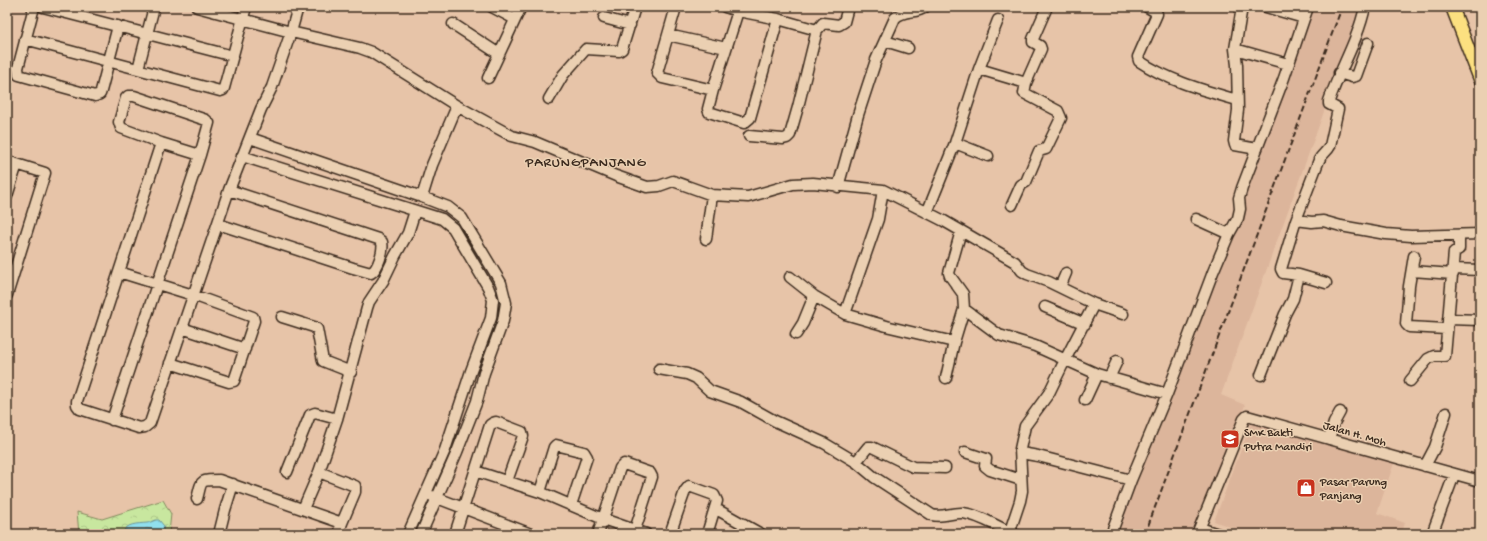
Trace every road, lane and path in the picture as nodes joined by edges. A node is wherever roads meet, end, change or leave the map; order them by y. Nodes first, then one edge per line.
1 (34, 7) edge
2 (43, 7) edge
3 (154, 7) edge
4 (197, 7) edge
5 (246, 7) edge
6 (298, 7) edge
7 (492, 7) edge
8 (521, 7) edge
9 (635, 7) edge
10 (676, 7) edge
11 (725, 7) edge
12 (848, 7) edge
13 (926, 7) edge
14 (1047, 7) edge
15 (1147, 7) edge
16 (1242, 7) edge
17 (1266, 7) edge
18 (1308, 7) edge
19 (1365, 7) edge
20 (1452, 7) edge
21 (738, 11) junction
22 (604, 18) dead end
23 (1304, 18) junction
24 (243, 19) junction
25 (778, 19) junction
26 (515, 20) junction
27 (998, 20) dead end
28 (453, 24) dead end
29 (630, 25) junction
30 (118, 26) junction
31 (817, 30) junction
32 (291, 32) junction
33 (147, 34) junction
34 (668, 34) junction
35 (25, 39) junction
36 (885, 41) junction
37 (1368, 43) dead end
38 (726, 48) junction
39 (908, 48) dead end
40 (1235, 49) junction
41 (499, 54) junction
42 (233, 56) junction
43 (109, 62) junction
44 (1288, 64) junction
45 (138, 70) junction
46 (979, 70) junction
47 (1339, 73) junction
48 (488, 78) dead end
49 (1480, 79) edge
50 (1026, 83) junction
51 (713, 90) junction
52 (549, 99) dead end
53 (1237, 100) junction
54 (457, 106) junction
55 (749, 136) dead end
56 (250, 138) junction
57 (162, 143) junction
58 (955, 143) junction
59 (1257, 149) junction
60 (200, 155) junction
61 (242, 156) junction
62 (988, 156) dead end
63 (12, 163) edge
64 (838, 187) junction
65 (229, 190) junction
66 (883, 190) junction
67 (712, 195) junction
68 (7, 196) edge
69 (422, 197) junction
70 (1012, 205) dead end
71 (415, 211) junction
72 (927, 213) junction
73 (1196, 219) dead end
74 (1296, 220) junction
75 (218, 224) junction
76 (961, 231) junction
77 (1229, 234) junction
78 (1480, 234) edge
79 (1460, 235) junction
80 (706, 239) dead end
81 (1414, 256) dead end
82 (1480, 270) edge
83 (1412, 271) junction
84 (119, 272) junction
85 (1453, 272) junction
86 (1066, 273) dead end
87 (1299, 275) junction
88 (790, 277) dead end
89 (1326, 283) dead end
90 (157, 284) junction
91 (1060, 287) junction
92 (7, 295) edge
93 (193, 295) junction
94 (814, 296) junction
95 (1094, 304) junction
96 (1045, 307) dead end
97 (964, 309) junction
98 (845, 314) junction
99 (1122, 314) dead end
100 (282, 317) dead end
101 (1480, 320) edge
102 (1085, 324) junction
103 (1447, 324) junction
104 (182, 328) junction
105 (796, 334) dead end
106 (954, 342) junction
107 (245, 349) junction
108 (1065, 360) junction
109 (1117, 361) dead end
110 (170, 363) junction
111 (659, 369) dead end
112 (351, 372) junction
113 (1097, 374) junction
114 (1261, 374) dead end
115 (946, 378) dead end
116 (1109, 378) junction
117 (1410, 381) dead end
118 (1167, 394) junction
119 (1086, 400) dead end
120 (1340, 412) dead end
121 (1446, 413) dead end
122 (112, 420) junction
123 (337, 420) junction
124 (1329, 439) junction
125 (964, 452) dead end
126 (1020, 453) junction
127 (856, 462) junction
128 (1425, 466) junction
129 (945, 468) dead end
130 (475, 470) junction
131 (287, 472) dead end
132 (319, 472) junction
133 (1454, 475) junction
134 (1021, 480) junction
135 (1131, 480) junction
136 (507, 481) junction
137 (1480, 481) edge
138 (233, 484) junction
139 (540, 492) junction
140 (426, 494) junction
141 (436, 498) junction
142 (197, 499) dead end
143 (571, 505) junction
144 (462, 507) junction
145 (303, 509) junction
146 (716, 509) junction
147 (603, 519) junction
148 (342, 523) junction
149 (744, 524) junction
150 (635, 530) junction
151 (1199, 531) edge
152 (1011, 533) edge
153 (219, 534) edge
154 (338, 534) edge
155 (408, 534) edge
156 (421, 534) edge
157 (455, 534) edge
158 (531, 534) edge
159 (598, 534) edge
160 (646, 534) edge
161 (670, 534) edge
162 (707, 534) edge
163 (741, 534) edge
164 (762, 534) edge
165 (1111, 534) edge
166 (1218, 534) edge
167 (1432, 534) edge

1 - 35 street
2 - 30 street
3 - 33 street
4 - 24 street
5 - 24 street
6 - 32 street
7 - 26 street
8 - 26 street
9 - 29 street
10 - 34 street
11 - 21 street
12 - 31 street
13 - 36 street
14 - 50 street
15 - 53 street
16 - 40 street
17 - 23 street
18 - 23 street
19 - 47 street
20 - 49 main road
21 - 25 street
21 - 38 street
22 - 29 street
23 - 44 street
24 - 32 street
24 - 42 street
25 - 31 street
25 - 51 street
26 - 41 street
27 - 46 street
28 - 41 street
29 - 52 street
30 - 33 street
30 - 43 street
31 - 55 street
32 - 54 street
32 - 56 street
33 - 42 street
33 - 45 street
34 - 38 street
34 - 51 street
35 - 43 street
35 - 43 street
36 - 39 street
36 - 64 street
37 - 47 street
38 - 51 street
40 - 44 street
40 - 53 street
41 - 48 street
42 - 45 street
43 - 45 street
44 - 59 street
46 - 50 street
46 - 58 street
47 - 74 street
50 - 70 street
53 - 59 street
54 - 67 street
54 - 69 street
56 - 61 street
56 - 69 street
57 - 60 street
57 - 60 street
57 - 84 street
58 - 62 street
58 - 72 street
59 - 77 street
60 - 90 street
61 - 65 street
61 - 71 street
63 - 68 street
63 - 92 street
64 - 66 street
64 - 67 street
65 - 75 street
65 - 75 street
66 - 72 street
66 - 98 street
67 - 80 street
69 - 141 street
71 - 112 street
71 - 140 street
72 - 76 street
73 - 77 street
74 - 79 street
74 - 87 street
75 - 93 street
76 - 91 street
76 - 97 street
77 - 118 street
78 - 79 street
79 - 85 street
81 - 83 street
82 - 85 street
83 - 85 street
83 - 103 street
84 - 90 street
84 - 122 street
85 - 103 street
86 - 91 street
87 - 89 street
87 - 114 street
88 - 94 street
90 - 93 street
90 - 122 street
91 - 95 street
93 - 104 street
93 - 107 street
94 - 98 street
94 - 105 street
95 - 99 street
95 - 102 street
96 - 102 street
97 - 106 street
97 - 108 street
98 - 106 street
100 - 112 street
101 - 103 street
102 - 108 street
103 - 117 street
104 - 107 street
104 - 110 street
106 - 115 street
107 - 110 street
108 - 113 street
108 - 126 street
109 - 116 street
110 - 122 street
111 - 127 street
112 - 123 street
113 - 116 street
113 - 119 street
116 - 118 street
118 - 135 street
120 - 124 street
121 - 128 street
123 - 131 street
123 - 132 street
124 - 128 street, Jalan H. Moh
124 - 151 street, Jalan H. Moh
125 - 134 street
126 - 134 street
126 - 135 street
127 - 129 street
127 - 152 street
128 - 133 street, Jalan H. Moh
130 - 136 street
130 - 136 street
130 - 144 street
132 - 145 street
132 - 148 street
133 - 137 street, Jalan H. Moh
133 - 167 street
134 - 152 street
135 - 165 street
136 - 139 street
138 - 142 street
138 - 145 street
138 - 153 street
139 - 143 street
139 - 143 street
140 - 141 street
140 - 155 street
141 - 144 street
141 - 156 street
143 - 147 street
144 - 157 street
144 - 158 street
145 - 148 street
146 - 149 street
146 - 161 street
146 - 162 street
147 - 150 street
147 - 150 street
147 - 159 street
148 - 154 street
149 - 163 street
149 - 164 street
150 - 160 street
151 - 166 street

